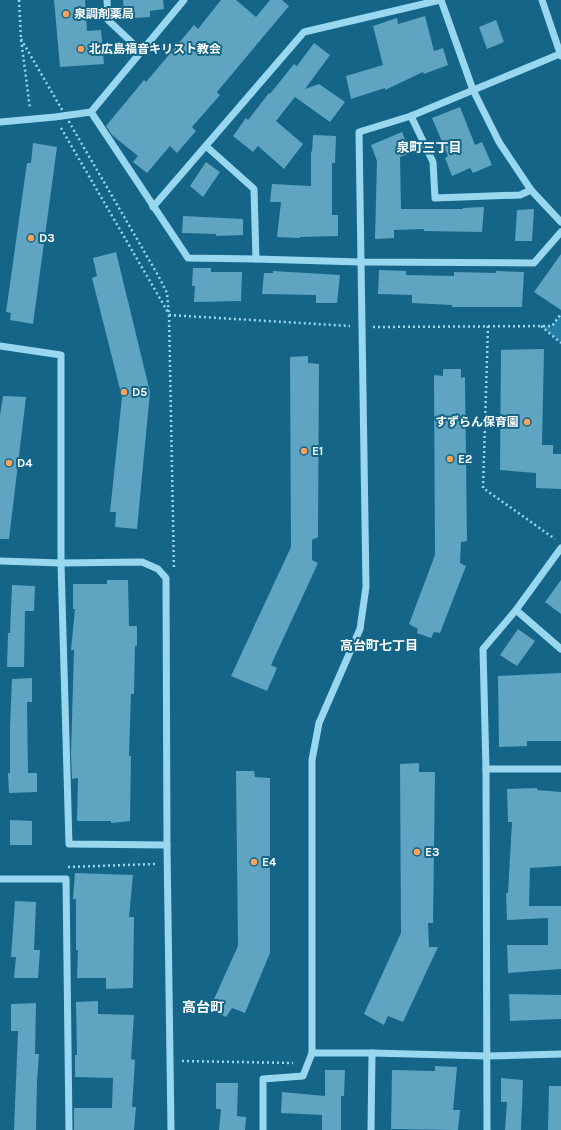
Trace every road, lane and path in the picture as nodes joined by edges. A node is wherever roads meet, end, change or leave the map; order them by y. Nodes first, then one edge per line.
1 (19, 0) edge
2 (107, 0) edge
3 (184, 0) edge
4 (440, 0) edge
5 (542, 0) edge
6 (21, 39) junction
7 (141, 51) junction
8 (561, 55) edge
9 (473, 90) junction
10 (91, 112) junction
11 (411, 116) junction
12 (55, 117) junction
13 (31, 118) junction
14 (0, 122) edge
15 (206, 146) junction
16 (532, 190) junction
17 (153, 207) junction
18 (561, 222) edge
19 (561, 232) edge
20 (256, 259) junction
21 (360, 262) junction
22 (488, 326) dead end
23 (541, 326) dead end
24 (561, 343) edge
25 (0, 346) edge
26 (561, 543) edge
27 (561, 548) edge
28 (0, 561) edge
29 (62, 563) junction
30 (516, 610) junction
31 (561, 649) edge
32 (486, 769) junction
33 (561, 769) edge
34 (167, 845) junction
35 (168, 864) junction
36 (64, 867) dead end
37 (0, 879) edge
38 (312, 1053) junction
39 (372, 1053) junction
40 (561, 1054) edge
41 (488, 1056) junction
42 (179, 1061) dead end
43 (308, 1063) junction
44 (69, 1130) edge
45 (171, 1130) edge
46 (263, 1130) edge
47 (371, 1130) edge
48 (487, 1130) edge

1 - 6 path
2 - 7 street
3 - 7 street
4 - 9 street
4 - 15 street
5 - 8 street
6 - 12 path, bridge
6 - 13 path
7 - 10 street
8 - 9 street
9 - 11 street
9 - 16 street
10 - 12 street
10 - 17 street
11 - 16 street
11 - 21 street
12 - 13 street
13 - 14 street
15 - 17 street
15 - 20 street
16 - 18 street
17 - 20 street
19 - 21 street
20 - 21 street
21 - 38 street
22 - 26 path
23 - 24 path
25 - 29 street
27 - 30 street
28 - 29 street
29 - 34 street
29 - 34 street
30 - 31 street
30 - 32 street
32 - 33 street
32 - 41 street
34 - 35 street
35 - 36 path
35 - 45 street
37 - 44 street
38 - 39 street
38 - 43 street
39 - 41 street
39 - 47 street
40 - 41 street
41 - 48 street
42 - 43 path
43 - 46 street

